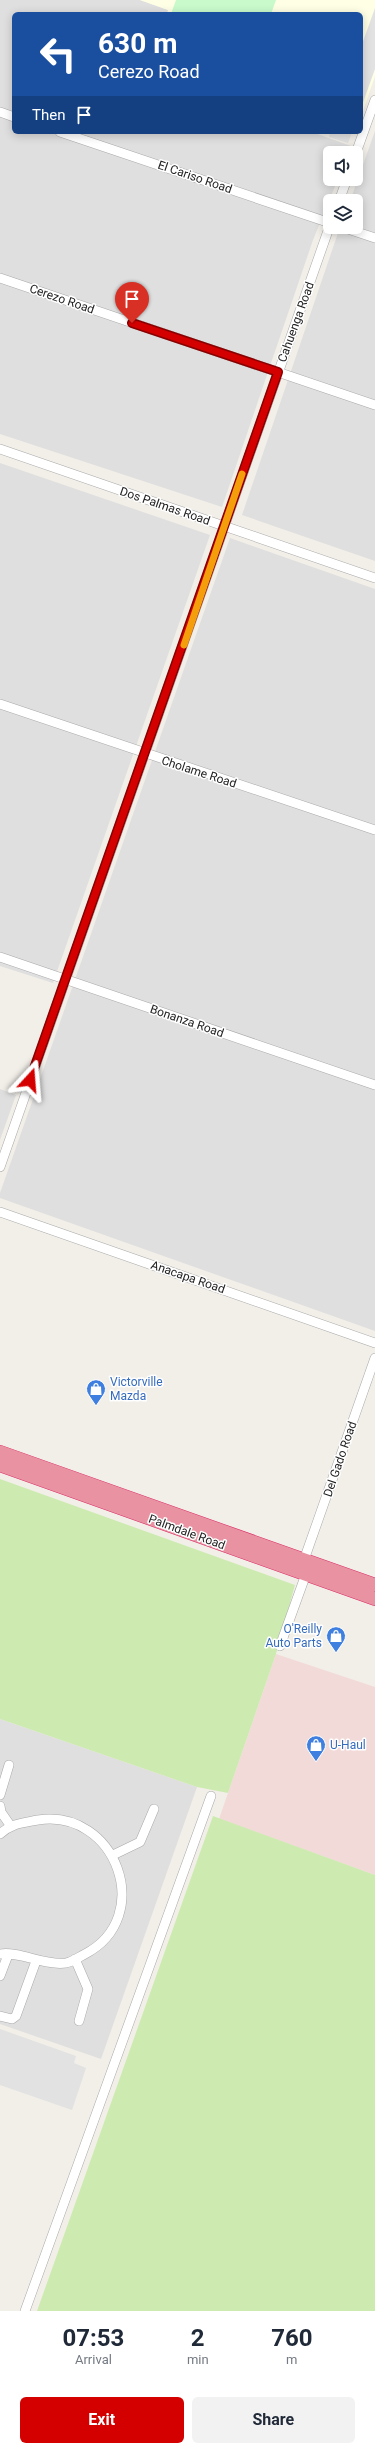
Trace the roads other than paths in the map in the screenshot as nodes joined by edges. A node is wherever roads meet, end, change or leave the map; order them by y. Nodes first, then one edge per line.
1 (375, 100) edge
2 (0, 112) edge
3 (12, 116) edge
4 (363, 133) edge
5 (66, 134) edge
6 (363, 134) edge
7 (359, 146) edge
8 (323, 222) edge
9 (326, 234) edge
10 (363, 234) edge
11 (375, 238) edge
12 (0, 278) edge
13 (278, 372) junction
14 (375, 405) edge
15 (0, 449) edge
16 (224, 526) junction
17 (375, 578) edge
18 (0, 704) edge
19 (145, 754) junction
20 (375, 830) edge
21 (0, 957) edge
22 (66, 980) junction
23 (375, 1085) edge
24 (0, 1166) edge
25 (0, 1212) edge
26 (375, 1342) edge
27 (375, 1358) edge
28 (0, 1452) edge
29 (0, 1465) edge
30 (304, 1560) junction
31 (306, 1574) junction
32 (375, 1585) edge
33 (375, 1599) edge
34 (280, 1646) dead end
35 (9, 1765) dead end
36 (0, 1795) edge
37 (211, 1796) dead end
38 (0, 1806) edge
39 (154, 1809) dead end
40 (10, 1825) junction
41 (0, 1834) edge
42 (113, 1855) junction
43 (4, 1954) edge
44 (75, 1960) junction
45 (36, 1961) junction
46 (0, 1976) edge
47 (0, 2016) edge
48 (78, 2021) dead end
49 (25, 2311) edge

1 - 4 street
2 - 3 street
5 - 8 street, El Cariso Road
6 - 7 street
9 - 13 street, Cahuenga Road
10 - 11 street
12 - 13 street, Cerezo Road
13 - 14 street, Cerezo Road
13 - 16 street, Cahuenga Road
15 - 16 street, Dos Palmas Road
16 - 17 street, Dos Palmas Road
16 - 19 street, Cahuenga Road
18 - 19 street, Cholame Road
19 - 20 street, Cholame Road
19 - 22 street, Cahuenga Road
21 - 22 street, Bonanza Road
22 - 23 street, Bonanza Road
22 - 24 street, Cahuenga Road
25 - 26 street, Anacapa Road
27 - 30 street, Del Gado Road
28 - 30 highway, Palmdale Road
29 - 31 highway, Palmdale Road
30 - 32 highway, Palmdale Road
31 - 33 highway, Palmdale Road
31 - 34 street
35 - 36 street
37 - 49 street
38 - 40 street
39 - 42 street
40 - 41 street
40 - 42 street
42 - 44 street
43 - 45 street
43 - 46 street
44 - 45 street
44 - 48 street
45 - 47 street

